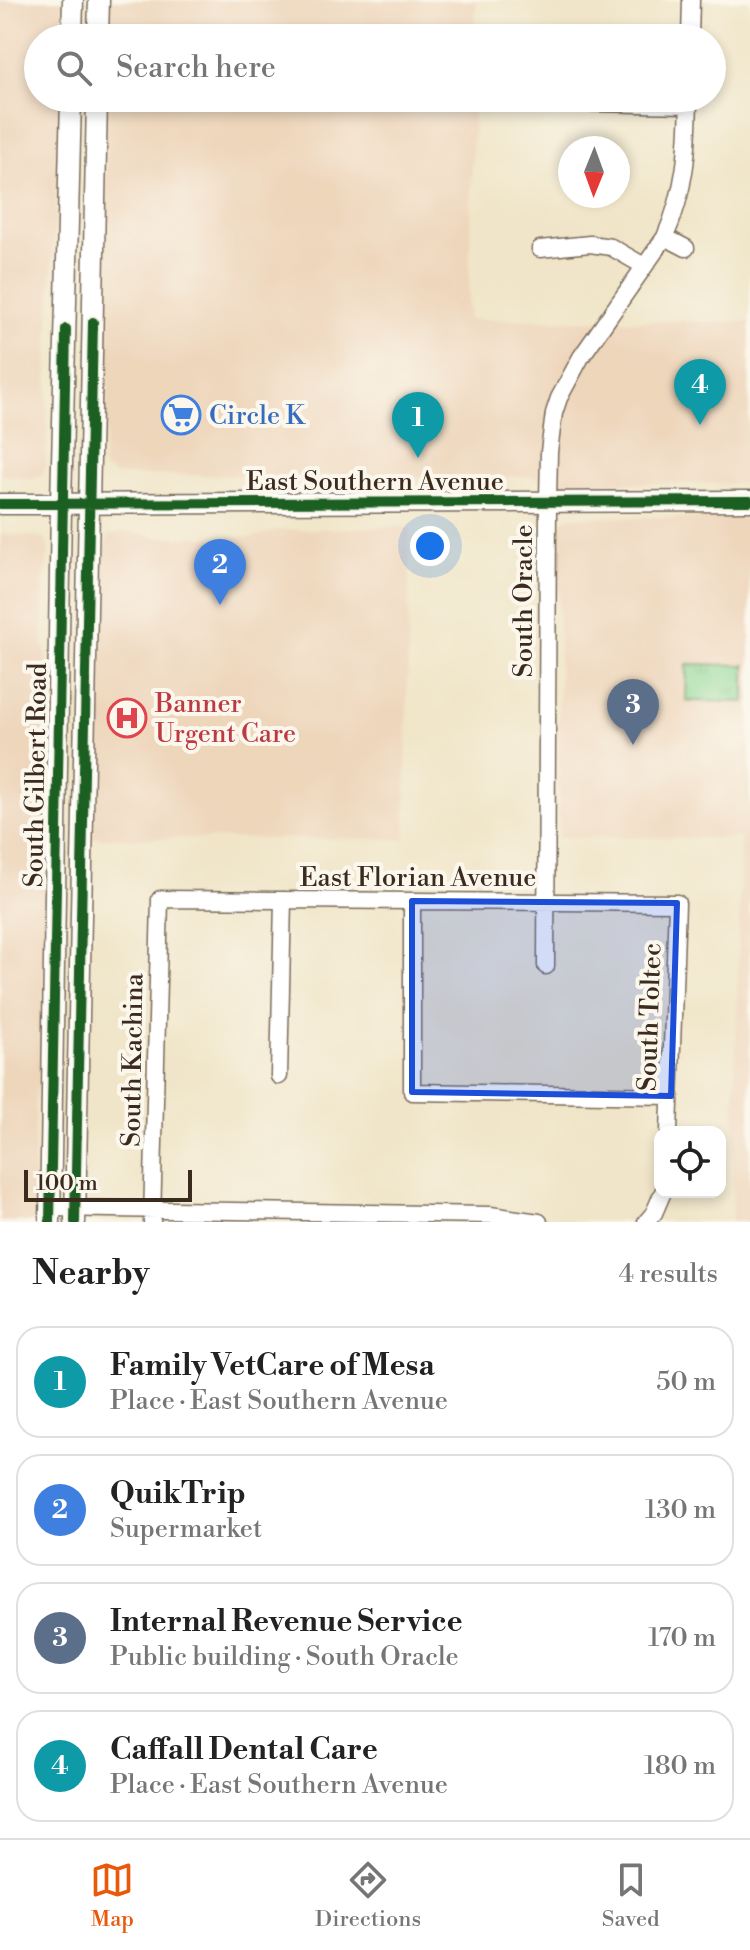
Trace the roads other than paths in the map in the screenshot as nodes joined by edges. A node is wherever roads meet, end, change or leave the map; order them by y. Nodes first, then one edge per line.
1 (73, 0) edge
2 (99, 0) edge
3 (691, 0) edge
4 (72, 24) edge
5 (98, 24) edge
6 (690, 24) edge
7 (71, 112) edge
8 (97, 112) edge
9 (689, 112) edge
10 (665, 237) junction
11 (686, 248) dead end
12 (540, 249) dead end
13 (644, 266) junction
14 (548, 501) junction
15 (750, 501) edge
16 (0, 504) edge
17 (61, 505) junction
18 (90, 505) junction
19 (83, 823) junction
20 (56, 829) junction
21 (160, 899) joint
22 (283, 900) junction
23 (412, 901) junction
24 (545, 902) junction
25 (677, 903) joint
26 (546, 966) dead end
27 (279, 1076) dead end
28 (671, 1096) junction
29 (669, 1126) edge
30 (660, 1198) edge
31 (50, 1215) edge
32 (75, 1215) edge
33 (152, 1216) edge
34 (275, 1218) edge
35 (539, 1222) edge
36 (646, 1222) edge

1 - 4 main road
2 - 5 main road
3 - 6 street
7 - 17 main road, South Gilbert Road
8 - 18 main road, South Gilbert Road
9 - 10 street, South Oracle
10 - 11 street
10 - 13 street, South Oracle
12 - 13 street
13 - 14 street, South Oracle
14 - 15 main road, East Southern Avenue
14 - 18 main road, East Southern Avenue
14 - 24 street, South Oracle
16 - 17 main road, East Southern Avenue
17 - 18 main road, East Southern Avenue
17 - 20 main road, South Gilbert Road
18 - 19 main road, South Gilbert Road
19 - 20 main road
19 - 32 main road, South Gilbert Road
20 - 31 main road, South Gilbert Road
21 - 22 street, East Florian Avenue
21 - 33 street, South Kachina
22 - 23 street, East Florian Avenue
22 - 27 street
23 - 24 street, East Florian Avenue
23 - 28 street
24 - 25 street, East Florian Avenue
24 - 26 street, South Oracle
25 - 28 street, South Toltec
28 - 29 street, South Toltec
30 - 36 street
31 - 32 street
32 - 33 street
33 - 34 street
34 - 35 street

